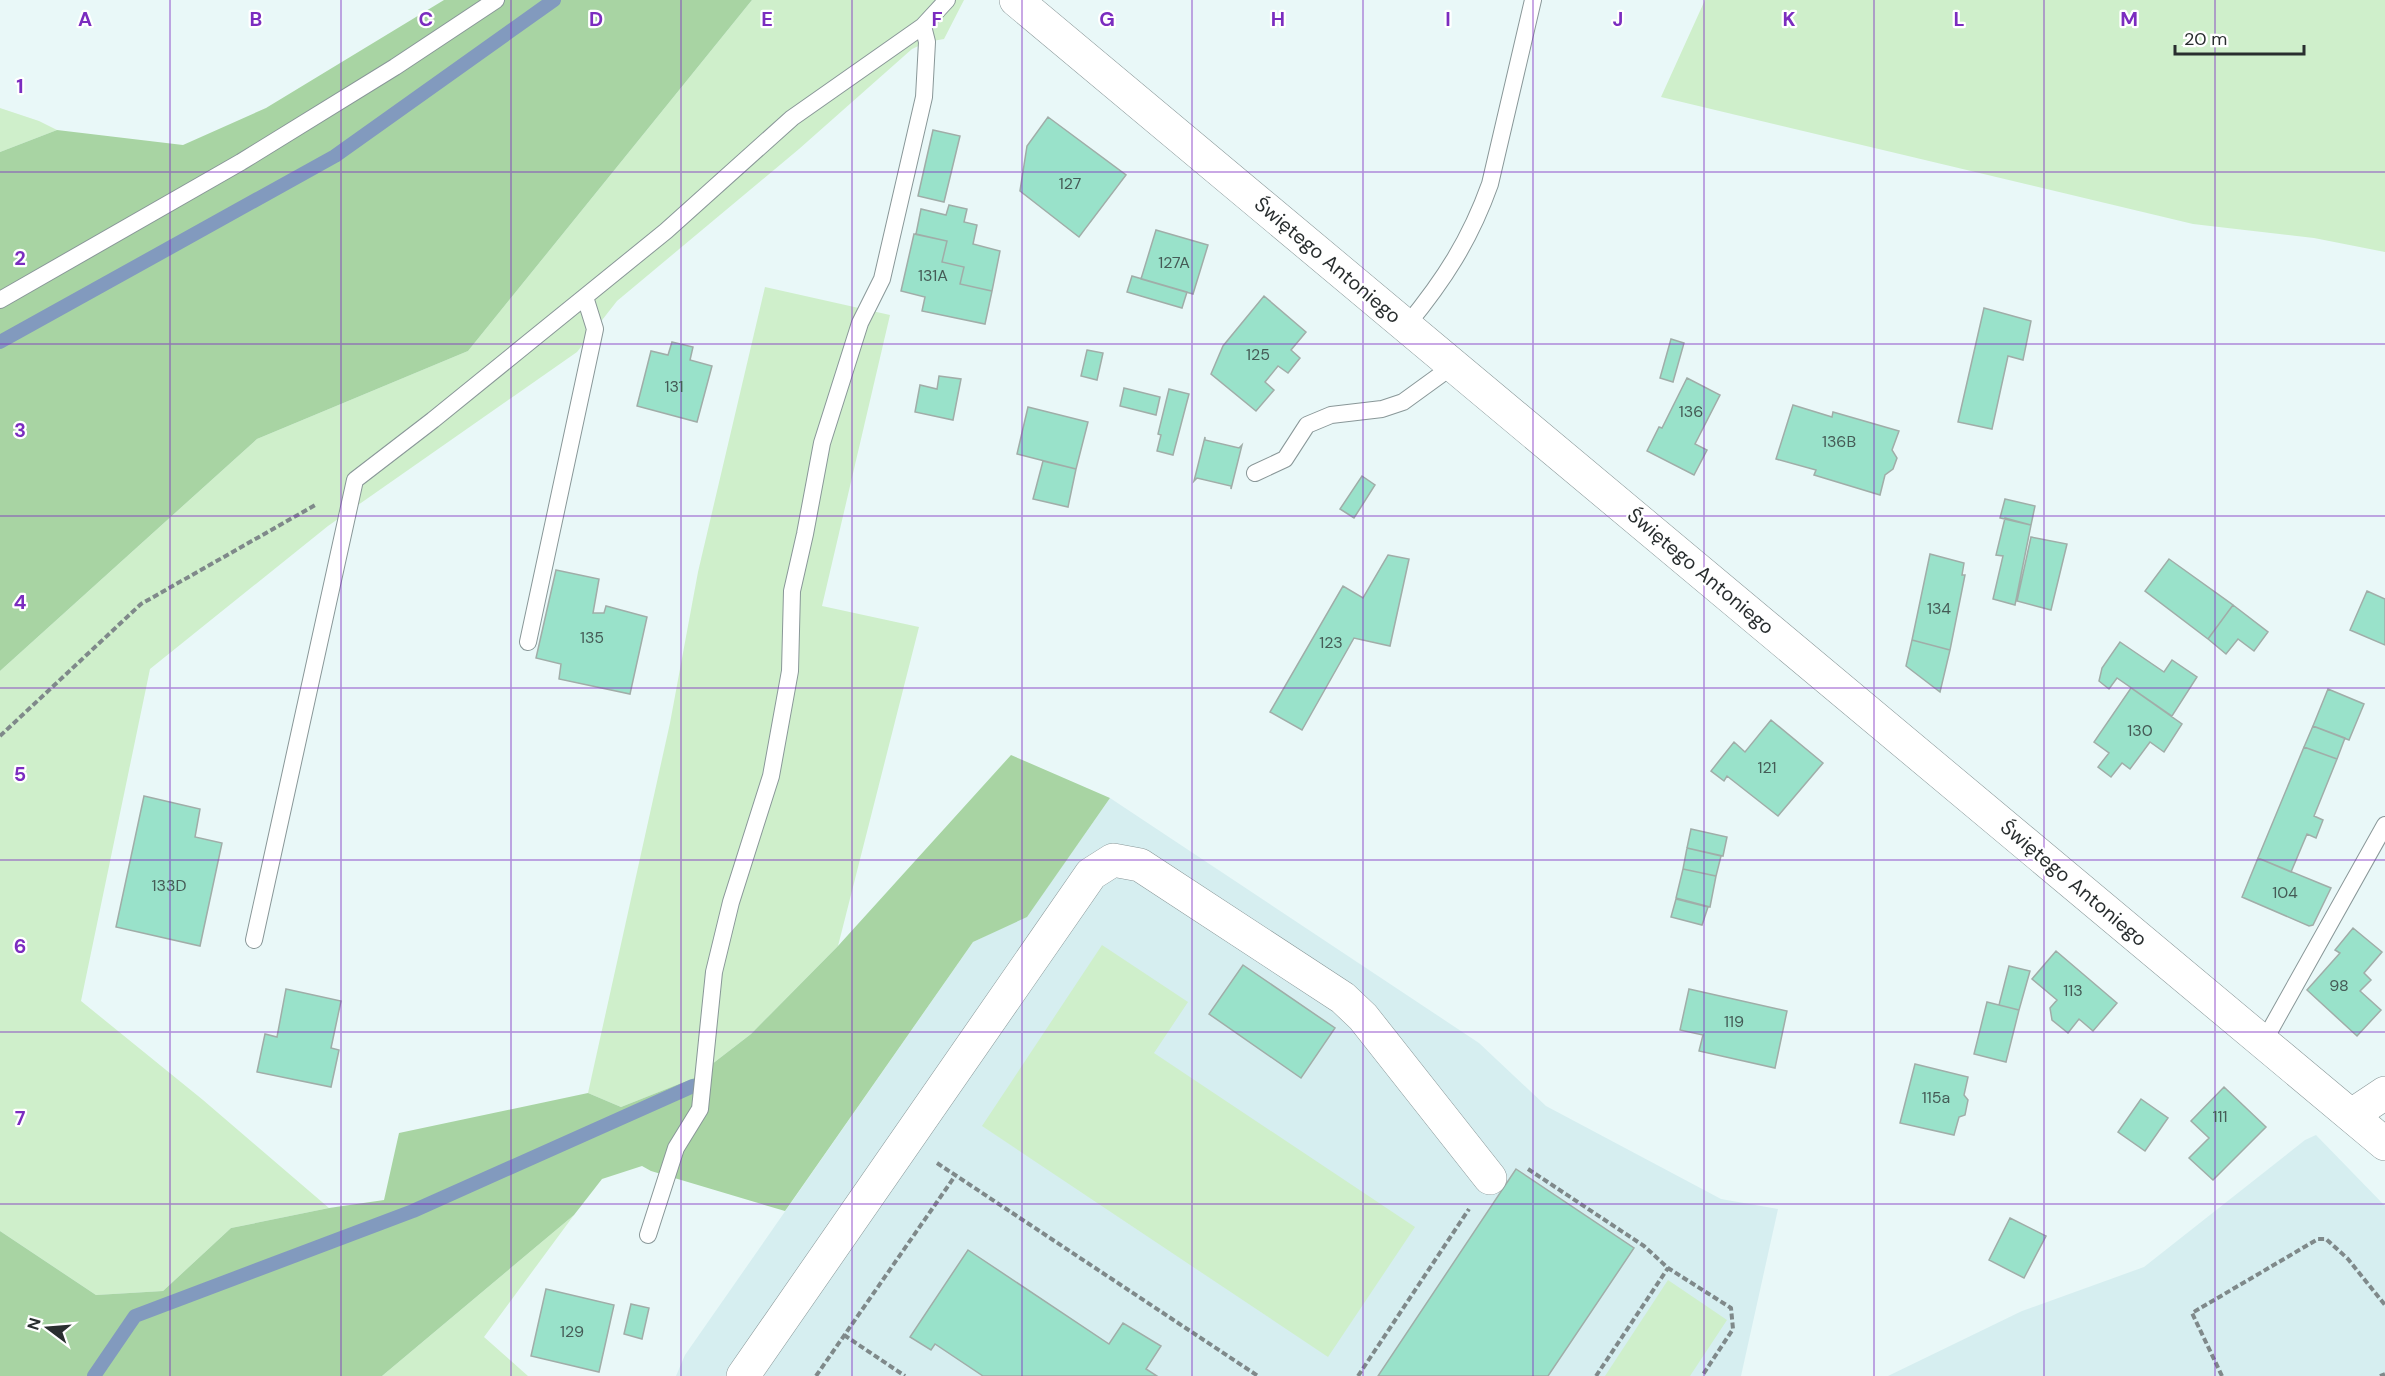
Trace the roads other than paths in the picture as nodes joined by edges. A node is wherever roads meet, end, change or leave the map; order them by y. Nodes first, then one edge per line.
1 (496, 0) edge
2 (947, 0) edge
3 (1016, 0) edge
4 (1533, 0) edge
5 (923, 26) junction
6 (585, 297) junction
7 (0, 300) edge
8 (1407, 326) junction
9 (1454, 365) junction
10 (1255, 473) dead end
11 (528, 642) dead end
12 (2385, 825) edge
13 (254, 940) dead end
14 (2264, 1041) junction
15 (2385, 1093) edge
16 (2352, 1115) junction
17 (2385, 1144) edge
18 (1490, 1178) road end
19 (648, 1235) dead end
20 (743, 1376) edge

1 - 7 lane
2 - 5 lane
3 - 8 street, Świętego Antoniego
4 - 8 lane
5 - 6 lane
5 - 19 lane
6 - 11 lane
6 - 13 lane
8 - 9 street, Świętego Antoniego
9 - 10 lane
9 - 14 street, Świętego Antoniego
12 - 14 lane
14 - 16 street, Świętego Antoniego
15 - 16 street
16 - 17 street, Świętego Antoniego
18 - 20 street

